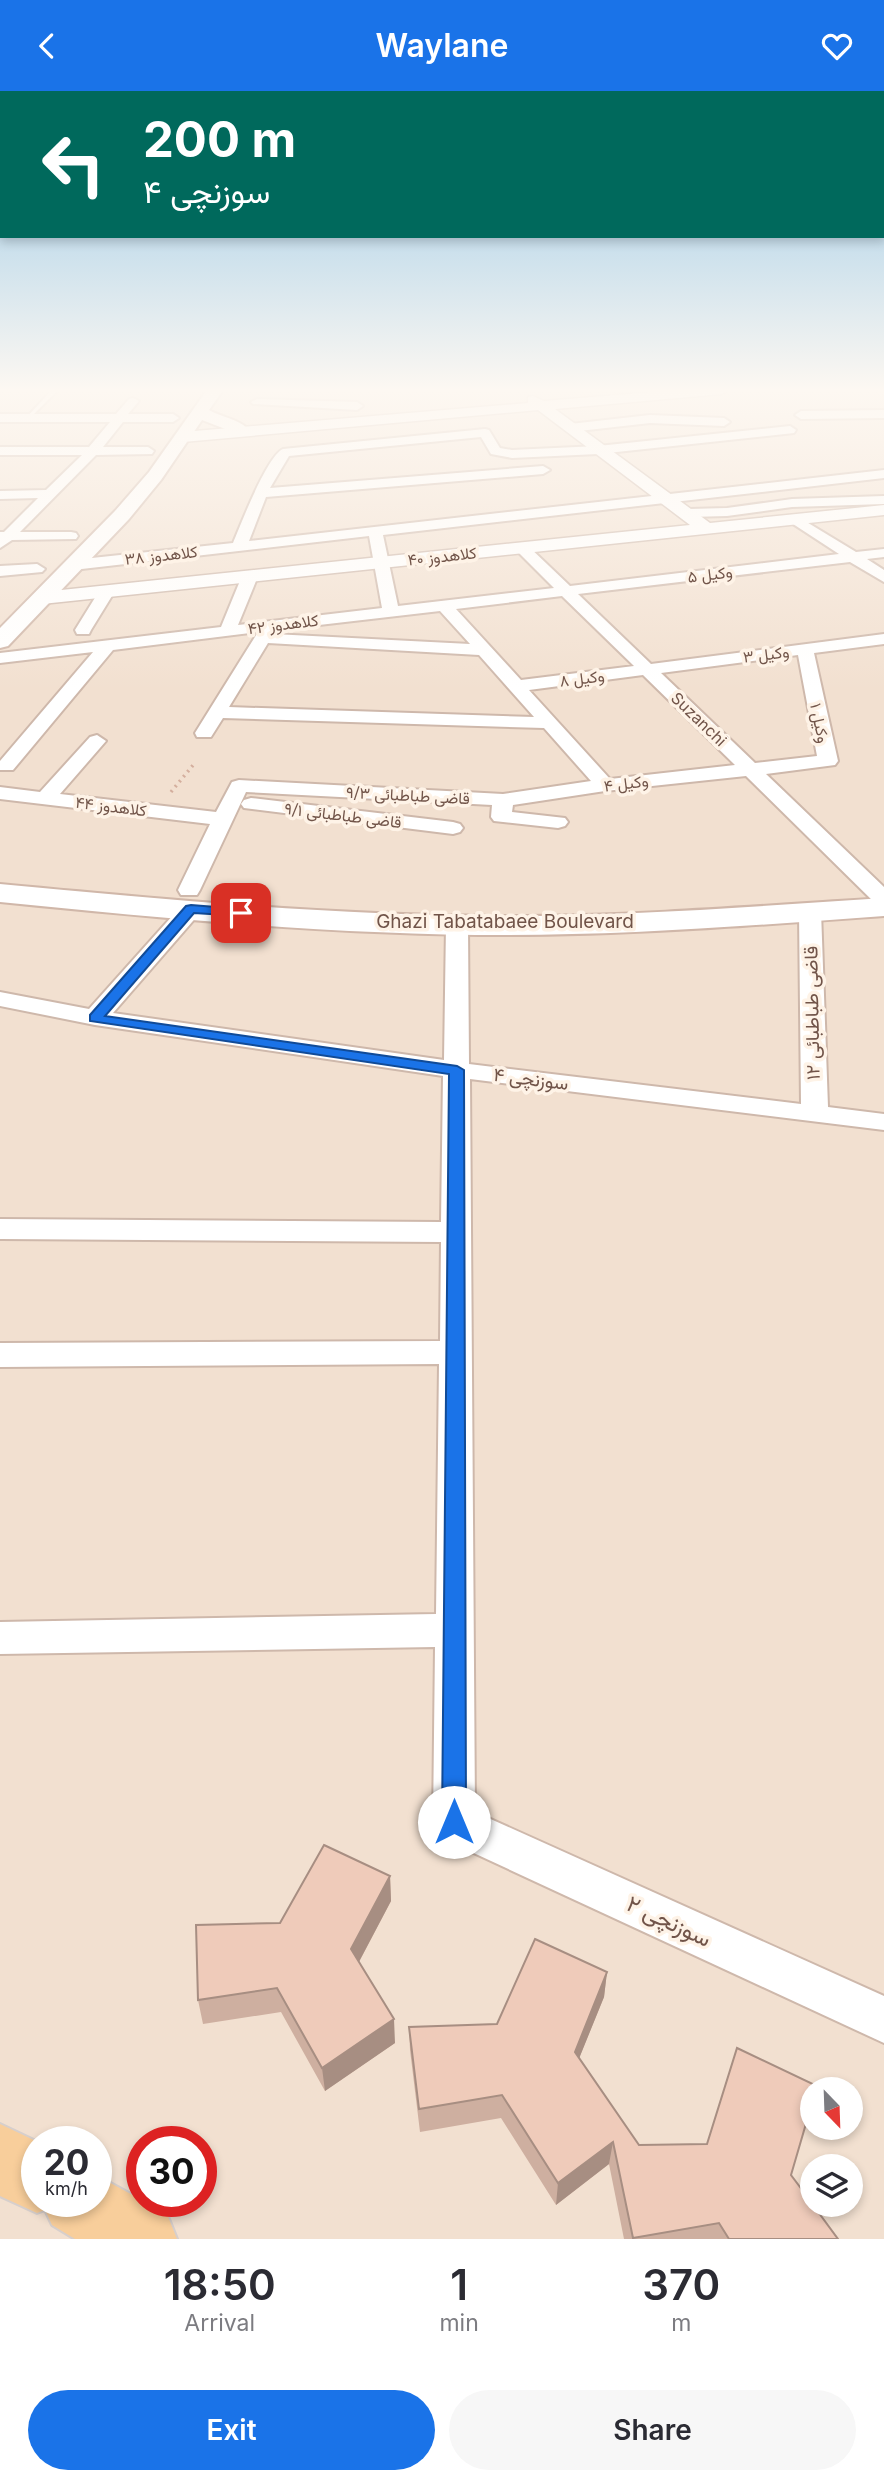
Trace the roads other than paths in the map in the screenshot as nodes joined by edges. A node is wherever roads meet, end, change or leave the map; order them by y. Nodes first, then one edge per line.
1 (55, 490) edge
2 (143, 490) edge
3 (263, 490) edge
4 (295, 490) edge
5 (349, 490) edge
6 (646, 490) edge
7 (764, 490) edge
8 (261, 493) junction
9 (51, 494) junction
10 (0, 495) edge
11 (884, 500) edge
12 (353, 501) dead end
13 (664, 507) junction
14 (884, 510) edge
15 (686, 513) junction
16 (625, 519) dead end
17 (795, 519) junction
18 (454, 523) junction
19 (78, 528) joint
20 (707, 529) junction
21 (375, 531) junction
22 (3, 539) edge
23 (239, 547) junction
24 (522, 548) junction
25 (884, 553) edge
26 (853, 557) junction
27 (382, 563) junction
28 (73, 565) junction
29 (37, 569) junction
30 (0, 571) edge
31 (250, 576) junction
32 (884, 577) edge
33 (19, 587) dead end
34 (107, 591) junction
35 (566, 591) junction
36 (42, 598) junction
37 (444, 605) junction
38 (391, 611) junction
39 (83, 630) dead end
40 (227, 631) junction
41 (266, 632) junction
42 (884, 639) edge
43 (0, 641) edge
44 (107, 646) junction
45 (805, 649) junction
46 (484, 650) junction
47 (0, 658) edge
48 (648, 669) junction
49 (516, 686) junction
50 (218, 712) junction
51 (549, 723) junction
52 (204, 733) dead end
53 (97, 741) dead end
54 (6, 766) dead end
55 (750, 768) junction
56 (605, 785) junction
57 (0, 793) edge
58 (45, 798) junction
59 (503, 800) junction
60 (231, 802) junction
61 (558, 822) dead end
62 (453, 828) dead end
63 (0, 872) edge
64 (0, 893) edge
65 (882, 896) edge
66 (190, 900) junction
67 (810, 911) junction
68 (457, 925) junction
69 (0, 999) edge
70 (95, 1018) junction
71 (457, 1070) junction
72 (815, 1114) junction
73 (884, 1122) edge
74 (0, 1229) edge
75 (456, 1232) junction
76 (456, 1352) junction
77 (0, 1355) edge
78 (454, 1630) junction
79 (0, 1638) edge
80 (884, 2020) edge
81 (0, 2158) edge
82 (21, 2170) edge
83 (104, 2217) edge
84 (142, 2239) edge

1 - 9 street
2 - 28 main road
3 - 8 street
4 - 8 street
5 - 12 street
6 - 13 street
7 - 13 street, کلاهدوز ۳۸
8 - 23 street
9 - 10 street
9 - 22 street
11 - 15 street
13 - 15 street
13 - 18 street, کلاهدوز ۳۸
14 - 17 street, کلاهدوز ۴۰
15 - 20 street
16 - 18 street
17 - 20 street, کلاهدوز ۴۰
17 - 26 street
18 - 21 street, کلاهدوز ۳۸
19 - 22 street
19 - 29 main road
20 - 24 street, کلاهدوز ۴۰
21 - 23 street, کلاهدوز ۳۸
21 - 27 street
23 - 28 street, کلاهدوز ۳۸
24 - 27 street, کلاهدوز ۴۰
24 - 35 street, Suzanchi
25 - 26 street, وکيل ۵
26 - 32 street
26 - 35 street, وکيل ۵
27 - 31 street, کلاهدوز ۴۰
27 - 38 street
28 - 36 main road
29 - 30 street
29 - 33 main road
31 - 34 street, کلاهدوز ۴۰
31 - 40 street
34 - 36 street, کلاهدوز ۴۰
34 - 39 street
35 - 37 street, کلاهدوز ۴۲
35 - 48 street, Suzanchi
36 - 43 main road
37 - 38 street, کلاهدوز ۴۲
37 - 46 street
38 - 41 street, کلاهدوز ۴۲
40 - 41 street, کلاهدوز ۴۲
40 - 44 street, کلاهدوز ۴۲
41 - 46 street
41 - 50 street
42 - 45 street, وکيل ۳
44 - 47 street, کلاهدوز ۴۲
44 - 54 street
45 - 48 street, وکيل ۳
45 - 55 street, وکيل ۱
46 - 49 street
48 - 49 street, وکيل ۸
48 - 55 street, Suzanchi
49 - 51 street
50 - 51 street
50 - 52 street
51 - 56 street
53 - 58 street
55 - 56 street, وکيل ۴
55 - 65 street, Suzanchi
56 - 59 street, وکيل ۴
57 - 58 street, کلاهدوز ۴۴
58 - 60 street, کلاهدوز ۴۴
59 - 60 street, قاضی طباطبائی ۹/۳
59 - 61 street
60 - 62 street, قاضی طباطبائی ۹/۱
60 - 66 street
63 - 66 main road, Ghazi Tabatabaee Boulevard
64 - 66 main road, Ghazi Tabatabaee Boulevard
65 - 66 main road, Ghazi Tabatabaee Boulevard
65 - 67 main road, Ghazi Tabatabaee Boulevard
66 - 68 main road, Ghazi Tabatabaee Boulevard
66 - 70 street
67 - 68 main road, Ghazi Tabatabaee Boulevard
67 - 72 street, قاضی طباطبائی ۱۲
68 - 71 street
69 - 70 street, سوزنچی ۴
70 - 71 street, سوزنچی ۴
71 - 72 street, سوزنچی ۴
71 - 75 street
72 - 73 street, سوزنچی ۴
74 - 75 street
75 - 76 street
76 - 77 street
76 - 78 street
78 - 79 street
78 - 80 street, سوزنچی ۲
81 - 82 main road
83 - 84 main road

